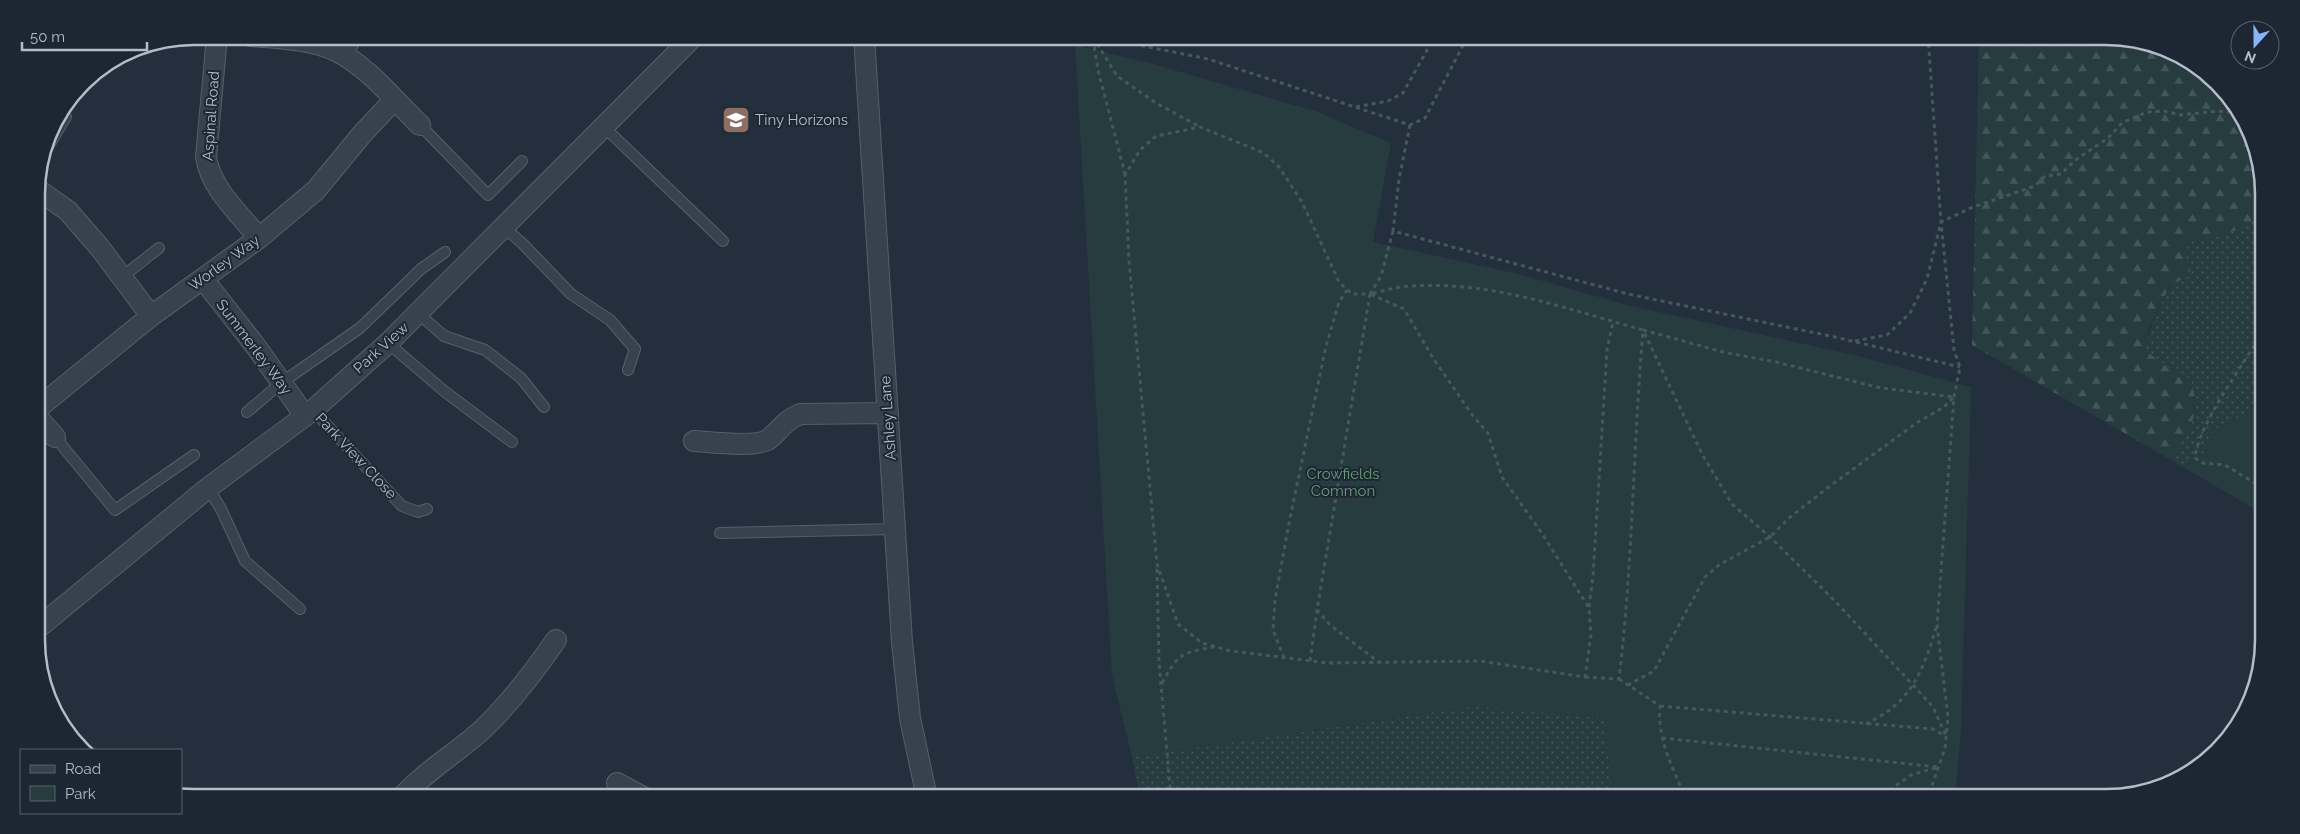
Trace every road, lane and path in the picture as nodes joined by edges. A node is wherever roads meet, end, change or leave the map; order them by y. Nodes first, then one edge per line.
1 (216, 45) edge
2 (315, 45) edge
3 (353, 45) edge
4 (685, 45) edge
5 (865, 45) edge
6 (1094, 45) edge
7 (1098, 45) edge
8 (1138, 45) edge
9 (1430, 45) edge
10 (1463, 45) edge
11 (1929, 45) edge
12 (346, 56) junction
13 (394, 100) junction
14 (1356, 108) junction
15 (2230, 112) edge
16 (420, 125) joint
17 (1410, 125) junction
18 (603, 126) junction
19 (1200, 127) junction
20 (522, 160) dead end
21 (1126, 175) junction
22 (45, 195) edge
23 (1941, 222) junction
24 (503, 227) junction
25 (1393, 231) junction
26 (259, 238) junction
27 (723, 241) dead end
28 (159, 248) dead end
29 (445, 252) dead end
30 (122, 277) junction
31 (203, 279) junction
32 (1347, 290) junction
33 (1370, 294) junction
34 (419, 314) junction
35 (151, 316) junction
36 (1612, 322) junction
37 (1643, 330) junction
38 (1852, 341) junction
39 (388, 343) junction
40 (2255, 345) edge
41 (1960, 367) junction
42 (628, 370) dead end
43 (281, 383) junction
44 (1954, 397) junction
45 (45, 402) edge
46 (544, 407) dead end
47 (247, 412) dead end
48 (309, 413) junction
49 (888, 413) junction
50 (45, 425) edge
51 (56, 437) joint
52 (694, 441) dead end
53 (512, 442) dead end
54 (194, 455) dead end
55 (2255, 483) edge
56 (208, 488) junction
57 (427, 509) dead end
58 (895, 529) junction
59 (720, 533) dead end
60 (1770, 537) junction
61 (1157, 564) junction
62 (1588, 608) junction
63 (300, 609) dead end
64 (1317, 610) junction
65 (45, 622) edge
66 (1937, 625) junction
67 (556, 640) dead end
68 (1214, 646) junction
69 (1284, 658) junction
70 (1310, 661) junction
71 (1380, 663) junction
72 (1585, 677) junction
73 (1619, 679) junction
74 (1161, 685) junction
75 (1628, 685) junction
76 (1913, 685) junction
77 (1660, 706) junction
78 (1866, 724) junction
79 (1946, 736) junction
80 (1662, 738) junction
81 (1938, 767) junction
82 (617, 783) dead end
83 (410, 789) edge
84 (628, 789) edge
85 (925, 789) edge
86 (1170, 789) edge
87 (1681, 789) edge
88 (1892, 789) edge
89 (1931, 789) edge

1 - 26 street, Aspinal Road
2 - 12 street
3 - 12 lane
4 - 18 street, Park View
5 - 49 street, Ashley Lane
6 - 21 path
7 - 19 path
8 - 14 path
9 - 14 path
10 - 17 path
11 - 23 path
12 - 13 street
13 - 16 street
13 - 26 street, Worley Way
14 - 17 path
15 - 23 path
16 - 20 lane
17 - 25 path
18 - 24 street, Park View
18 - 27 lane
19 - 21 path
19 - 32 path
21 - 61 path
22 - 30 street
23 - 38 path
23 - 41 path
24 - 34 street, Park View
24 - 42 lane
25 - 33 path
25 - 38 path
26 - 31 street, Worley Way
28 - 30 lane
29 - 43 lane
30 - 35 street
31 - 35 street, Worley Way
31 - 43 street, Summerley Way
32 - 33 path
32 - 69 path
33 - 36 path
33 - 62 path
33 - 64 path
34 - 39 street, Park View
34 - 46 lane
35 - 45 street, Worley Way
36 - 37 path
36 - 62 path
37 - 44 path
37 - 60 path
37 - 73 path
38 - 41 path
39 - 48 street, Park View
39 - 53 lane
40 - 55 path
41 - 44 path
43 - 47 lane
43 - 48 street, Summerley Way
44 - 60 path
44 - 66 path
48 - 56 street, Park View
48 - 57 lane, Park View Close
49 - 52 street
49 - 58 street, Ashley Lane
50 - 51 street
51 - 54 lane
56 - 63 lane
56 - 65 street, Park View
58 - 59 lane
58 - 85 street, Ashley Lane
60 - 75 path
60 - 76 path
61 - 68 path
61 - 74 path
62 - 72 path
64 - 70 path
64 - 71 path
66 - 76 path
66 - 79 path
67 - 83 street
68 - 69 path
68 - 74 path
69 - 70 path
70 - 71 path
71 - 72 path
72 - 73 path
73 - 75 path
74 - 86 path
75 - 77 path
76 - 78 path
76 - 79 path
77 - 78 path
77 - 80 path
78 - 79 path
79 - 81 path
80 - 81 path
80 - 87 path
81 - 88 path
81 - 89 path
82 - 84 street

